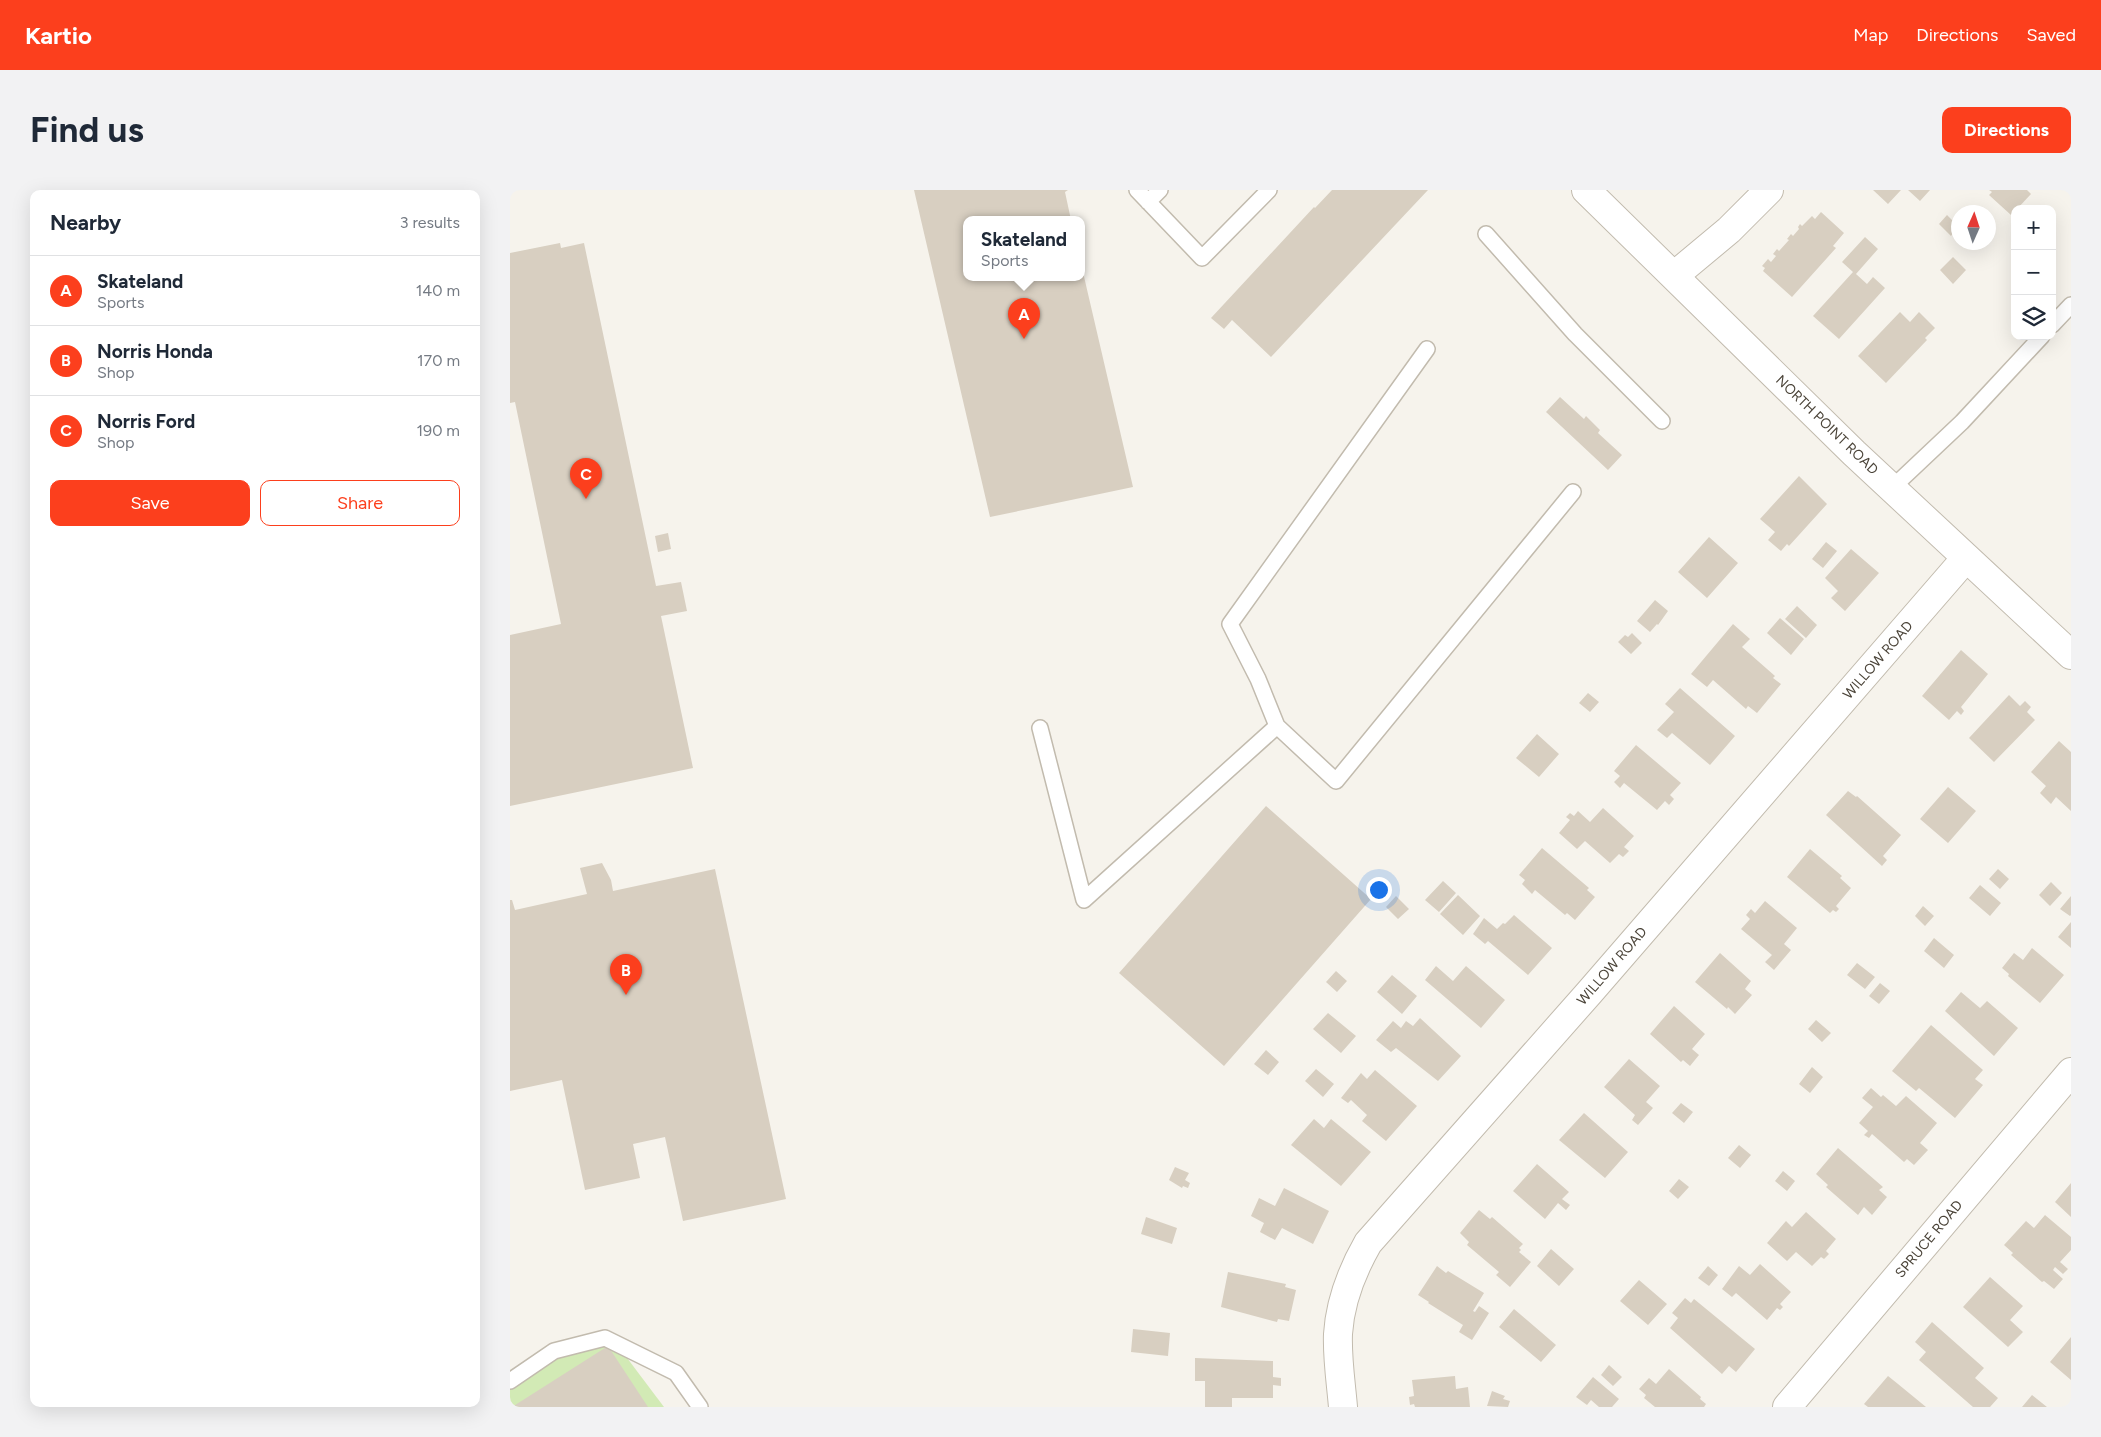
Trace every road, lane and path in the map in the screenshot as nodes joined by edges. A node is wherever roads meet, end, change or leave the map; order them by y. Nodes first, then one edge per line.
1 (1137, 190) edge
2 (1160, 190) edge
3 (1269, 190) edge
4 (1586, 190) edge
5 (1769, 190) edge
6 (1148, 202) junction
7 (1486, 234) dead end
8 (1675, 275) junction
9 (2071, 305) edge
10 (2056, 321) edge
11 (2038, 340) edge
12 (1427, 349) dead end
13 (1662, 421) dead end
14 (1892, 488) junction
15 (1573, 492) dead end
16 (1966, 558) junction
17 (2071, 656) edge
18 (1277, 726) junction
19 (1040, 728) dead end
20 (2071, 1072) edge
21 (510, 1381) edge
22 (700, 1407) edge
23 (1343, 1407) edge
24 (1787, 1407) edge

1 - 6 lane
2 - 6 lane
3 - 6 lane
4 - 8 street, NORTH POINT ROAD
5 - 8 street
7 - 13 lane
8 - 14 street, NORTH POINT ROAD
9 - 10 lane
11 - 14 lane
12 - 18 lane
14 - 16 street, NORTH POINT ROAD
15 - 18 lane
16 - 17 street, NORTH POINT ROAD
16 - 23 street, WILLOW ROAD
18 - 19 lane
20 - 24 street, SPRUCE ROAD
21 - 22 lane

